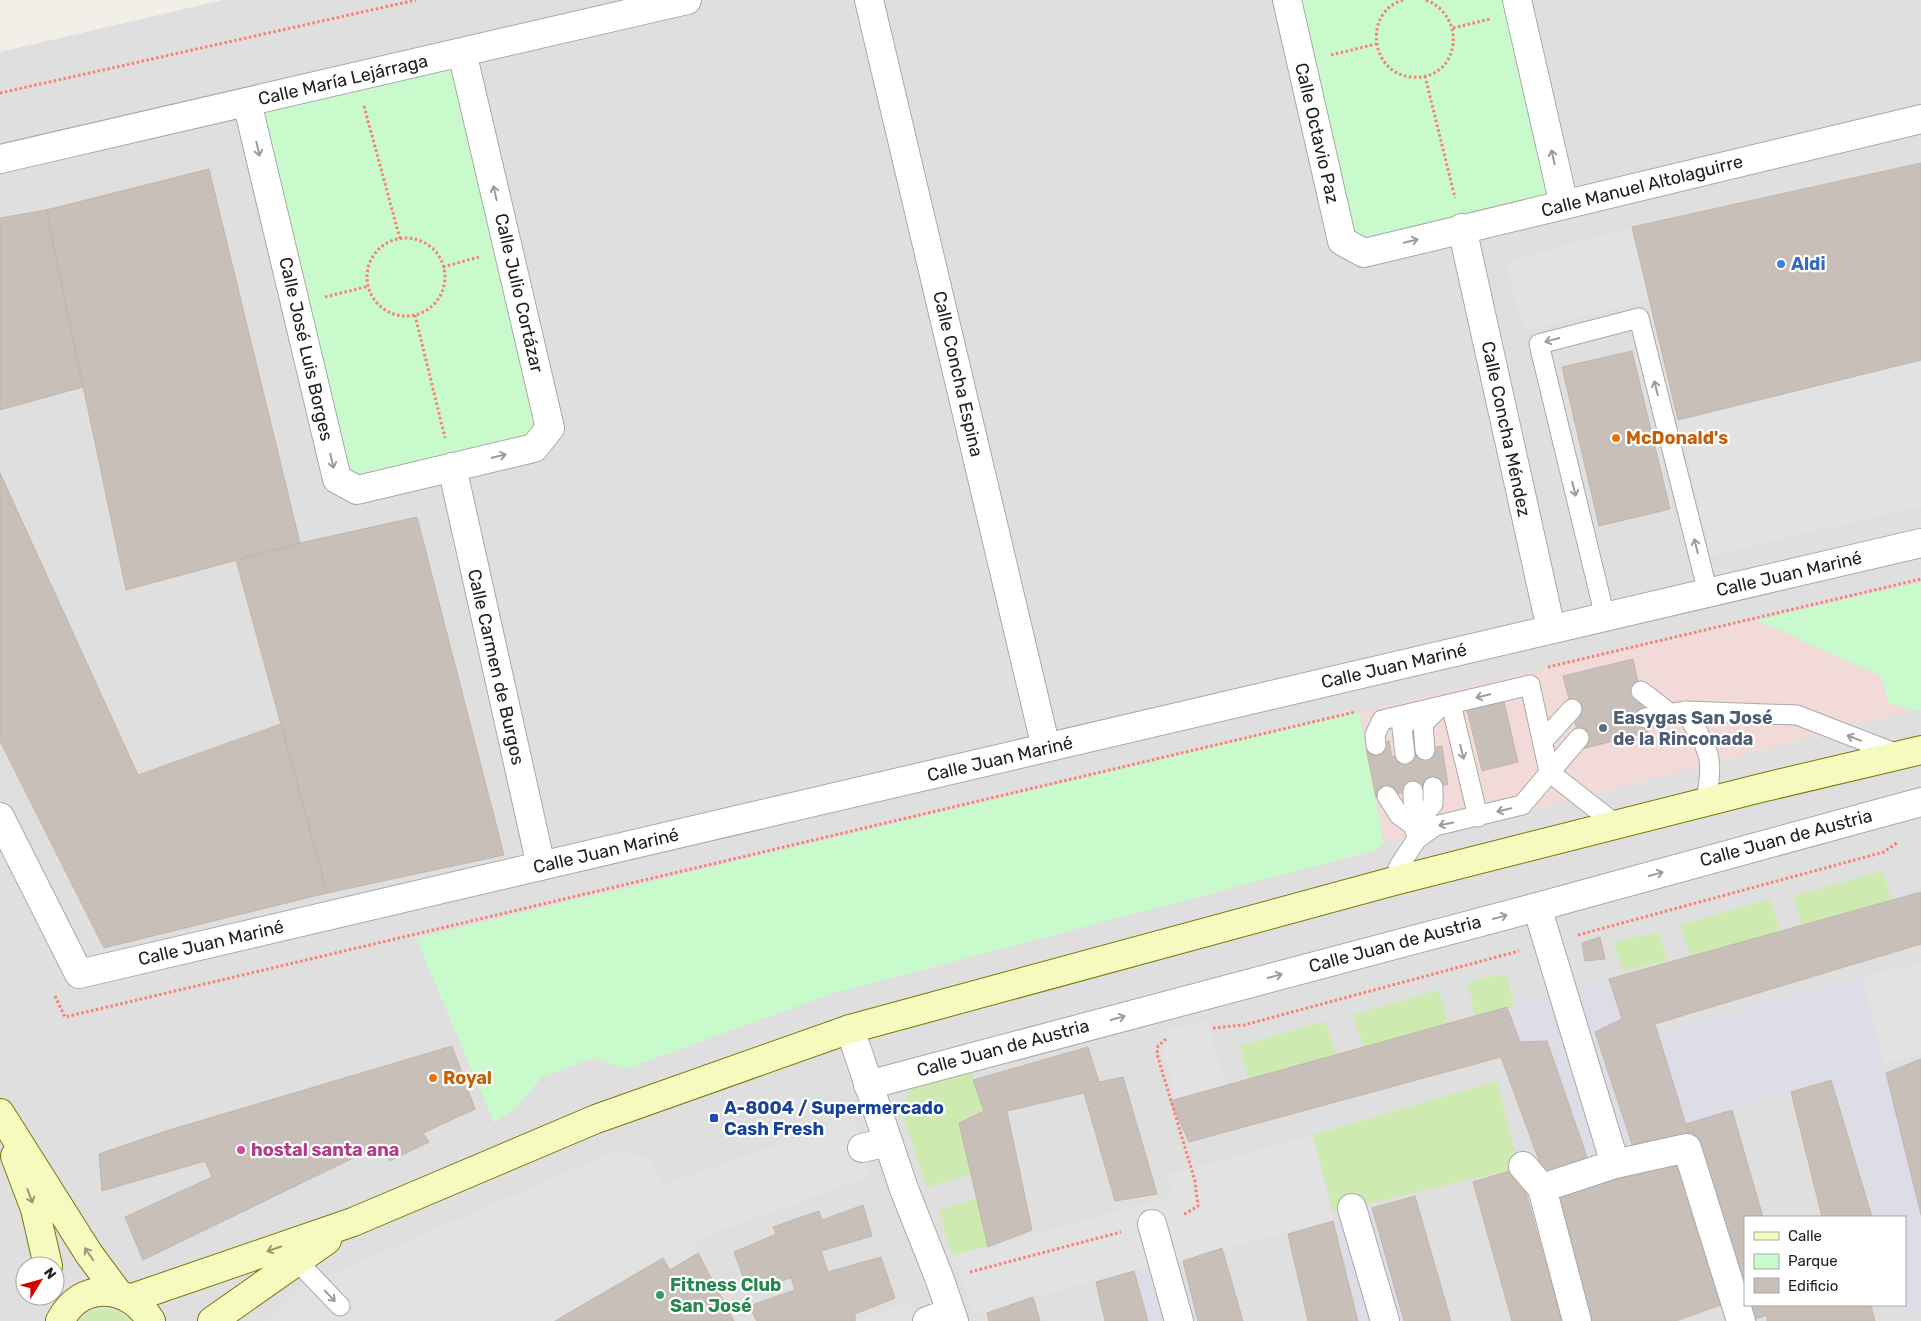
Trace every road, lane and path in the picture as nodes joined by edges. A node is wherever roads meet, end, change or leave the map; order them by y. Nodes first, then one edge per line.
1 (416, 0) edge
2 (687, 0) edge
3 (869, 0) edge
4 (1287, 0) edge
5 (1403, 0) edge
6 (1426, 0) edge
7 (1518, 6) edge
8 (1453, 28) junction
9 (1376, 44) junction
10 (462, 52) junction
11 (1302, 62) junction
12 (356, 76) junction
13 (1425, 76) junction
14 (0, 93) edge
15 (247, 102) junction
16 (1921, 119) edge
17 (0, 159) edge
18 (1564, 205) junction
19 (1462, 228) junction
20 (400, 239) junction
21 (1364, 253) joint
22 (369, 286) junction
23 (295, 304) junction
24 (415, 315) junction
25 (452, 467) junction
26 (1921, 543) edge
27 (1708, 593) junction
28 (1605, 617) junction
29 (1551, 629) junction
30 (1640, 691) dead end
31 (1445, 706) junction
32 (1572, 710) dead end
33 (1678, 712) junction
34 (1413, 713) junction
35 (1645, 718) dead end
36 (1579, 738) dead end
37 (1543, 741) junction
38 (1376, 745) dead end
39 (1046, 748) junction
40 (1426, 750) dead end
41 (1910, 753) edge
42 (1405, 754) dead end
43 (1549, 772) junction
44 (1433, 787) dead end
45 (1413, 791) dead end
46 (1387, 796) dead end
47 (1921, 802) edge
48 (1704, 803) junction
49 (0, 817) edge
50 (1478, 817) junction
51 (1618, 826) junction
52 (1416, 832) junction
53 (1904, 838) dead end
54 (541, 866) junction
55 (1394, 881) junction
56 (1537, 907) junction
57 (1548, 943) junction
58 (1207, 1028) dead end
59 (850, 1029) junction
60 (1167, 1038) dead end
61 (868, 1085) junction
62 (0, 1113) edge
63 (0, 1118) edge
64 (1615, 1164) junction
65 (1523, 1166) dead end
66 (1542, 1188) junction
67 (1352, 1208) dead end
68 (353, 1222) junction
69 (1152, 1224) junction
70 (46, 1256) edge
71 (296, 1261) junction
72 (940, 1280) junction
73 (125, 1296) junction
74 (58, 1306) edge
75 (340, 1306) dead end
76 (944, 1318) edge
77 (61, 1320) edge
78 (152, 1321) edge
79 (212, 1321) edge
80 (1179, 1321) edge
81 (1385, 1321) edge
82 (1577, 1321) edge
83 (1740, 1321) edge

1 - 14 path
2 - 10 street, Calle María Lejárraga
3 - 39 street, Calle Concha Espina
4 - 11 street, Calle Octavio Paz
5 - 9 path
6 - 8 path
7 - 8 path
18 -> 7 street
8 - 13 path
9 - 11 path
9 - 13 path
10 - 12 street, Calle María Lejárraga
25 -> 10 street, Calle Julio Cortázar
11 - 21 street, Calle Octavio Paz
12 - 15 street, Calle María Lejárraga
12 - 20 path
13 - 19 path
15 - 17 street, Calle María Lejárraga
15 -> 23 street, Calle José Luis Borges
16 - 18 street, Calle Manuel Altolaguirre
18 - 19 street, Calle Manuel Altolaguirre
21 -> 19 street, Calle Manuel Altolaguirre
19 - 29 street, Calle Concha Méndez
20 - 22 path
20 - 24 path
22 - 23 path
22 - 24 path
23 -> 25 street, Calle José Luis Borges
24 - 25 path
25 - 54 street, Calle Carmen de Burgos
26 - 27 street, Calle Juan Mariné
27 - 28 street, Calle Juan Mariné
27 -> 28 lane
28 - 29 street, Calle Juan Mariné
29 - 39 street, Calle Juan Mariné
30 - 33 lane
31 - 34 lane
37 -> 31 lane
31 - 40 lane
31 -> 50 lane
32 - 37 lane
33 - 35 lane
41 -> 33 lane
33 - 48 lane
34 - 38 lane
34 - 42 lane
36 - 43 lane
37 - 43 lane
39 - 54 street, Calle Juan Mariné
41 - 48 main road
43 -> 50 lane
43 - 51 lane
44 - 52 lane
45 - 52 lane
46 - 52 lane
56 -> 47 street, Calle Juan de Austria
48 - 51 main road
49 - 54 street, Calle Juan Mariné
50 -> 52 lane
51 - 55 main road
52 - 55 lane
53 - 57 path
55 - 59 main road
56 - 57 street
61 -> 56 street, Calle Juan de Austria
57 - 58 path
57 - 64 street
59 - 61 street
59 - 68 main road
60 - 69 path
61 - 72 street
73 -> 62 main road
63 -> 70 main road
64 - 66 street
64 - 83 street
65 - 66 street
66 - 82 street
67 - 81 street
68 - 71 main road
68 -> 73 main road
69 - 72 path
69 - 80 street
71 -> 75 lane
71 - 79 main road
72 - 76 street
73 - 77 main road
73 - 78 main road
74 - 77 main road

